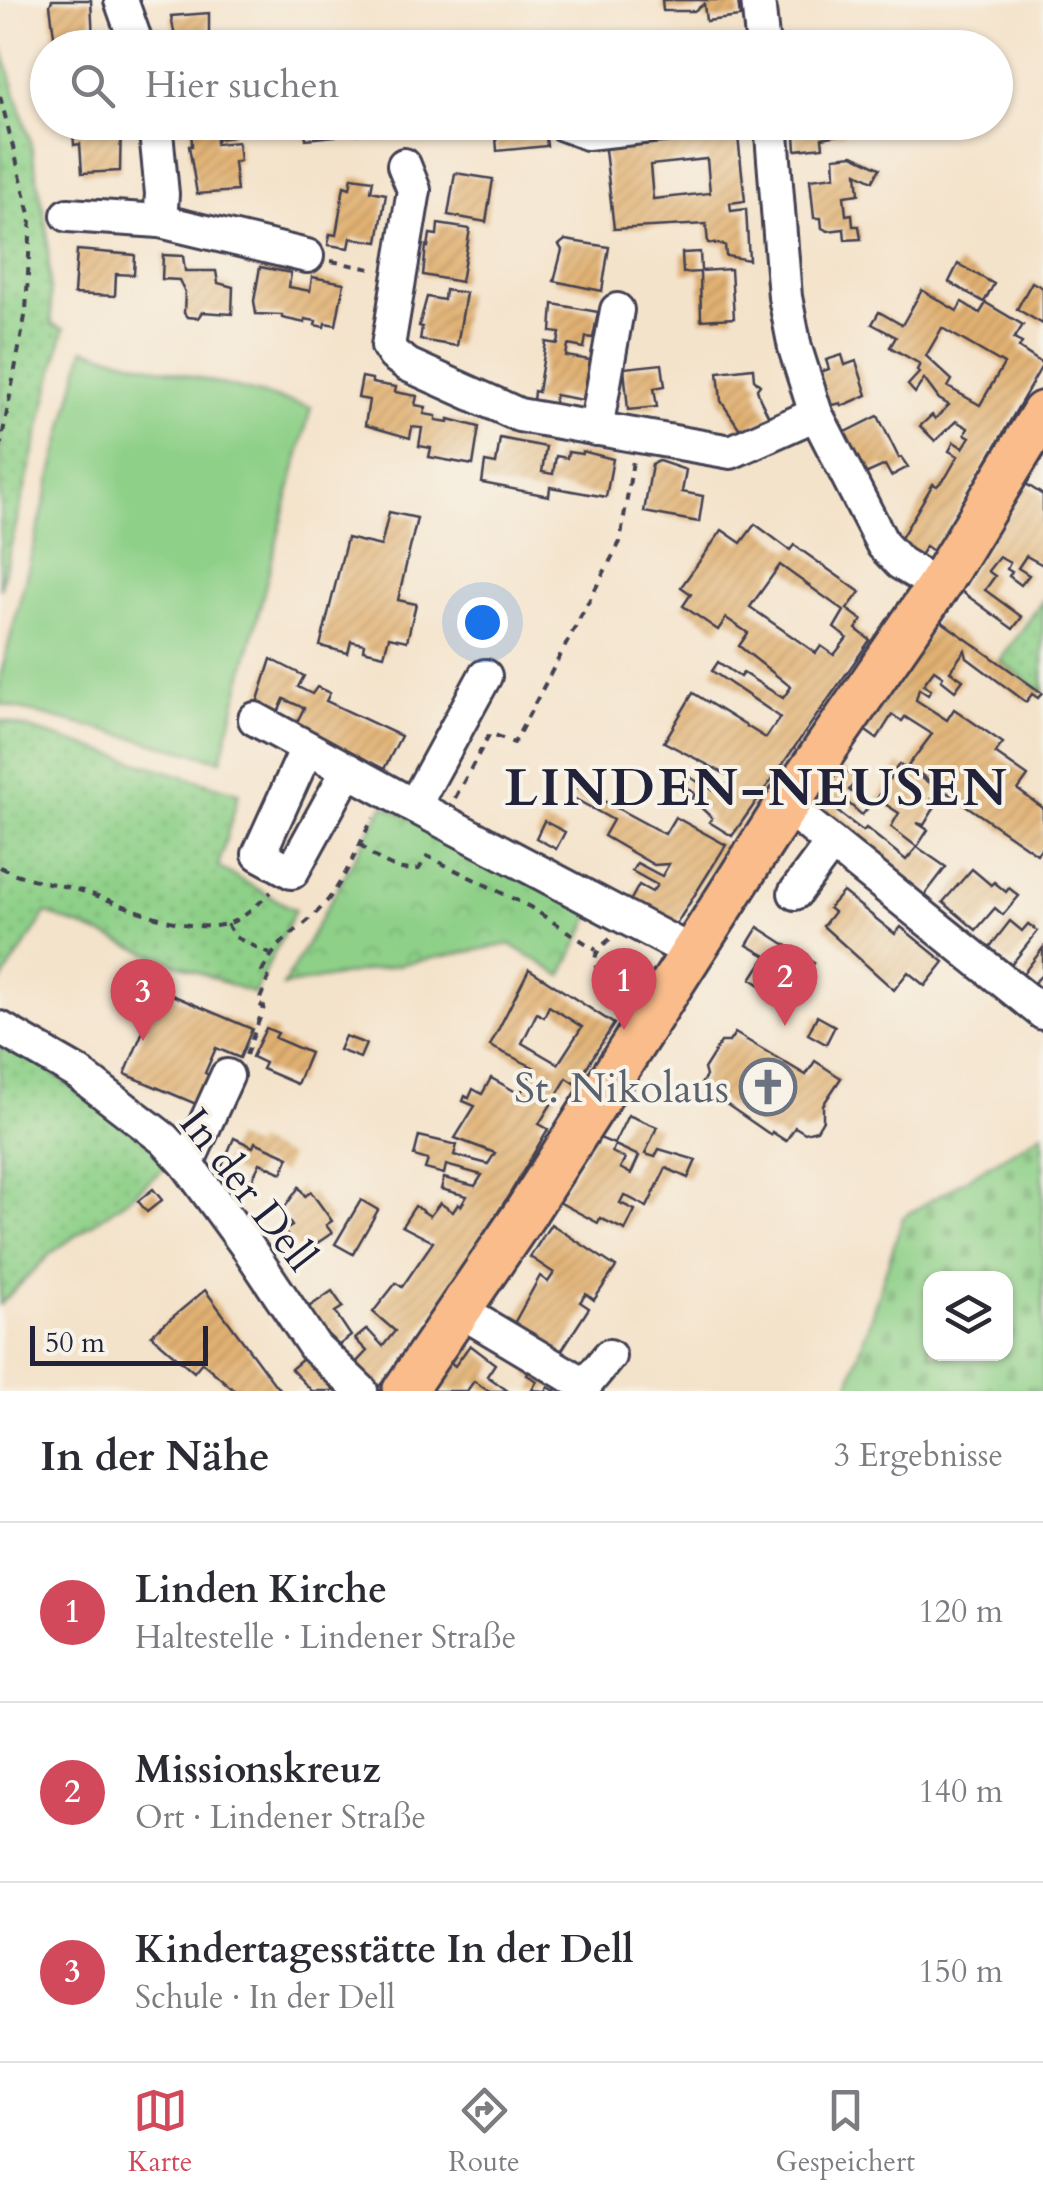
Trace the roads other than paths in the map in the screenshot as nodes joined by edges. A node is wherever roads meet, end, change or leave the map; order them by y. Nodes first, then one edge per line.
1 (122, 0) edge
2 (758, 0) edge
3 (132, 30) edge
4 (761, 30) edge
5 (158, 140) edge
6 (773, 140) edge
7 (404, 165) dead end
8 (68, 215) dead end
9 (160, 220) junction
10 (307, 256) road end
11 (617, 310) dead end
12 (816, 414) junction
13 (1043, 414) edge
14 (596, 430) junction
15 (938, 586) junction
16 (485, 676) dead end
17 (255, 720) dead end
18 (307, 748) junction
19 (348, 770) junction
20 (415, 806) junction
21 (786, 806) junction
22 (832, 843) junction
23 (795, 894) dead end
24 (691, 952) junction
25 (1043, 1013) edge
26 (0, 1028) edge
27 (236, 1065) road end
28 (187, 1164) junction
29 (459, 1310) junction
30 (610, 1356) dead end
31 (360, 1391) edge
32 (404, 1391) edge

1 - 3 street
2 - 4 street
5 - 9 street
6 - 12 street
7 - 14 street
8 - 9 street
9 - 10 street
11 - 14 street
12 - 14 street
12 - 15 street
13 - 15 main road
15 - 21 main road
16 - 20 street
17 - 18 street
18 - 19 street
18 - 19 street
19 - 20 street
20 - 24 street
21 - 22 street
21 - 24 main road
22 - 23 street
22 - 25 street
24 - 29 main road
26 - 28 street, In der Dell
27 - 28 street
28 - 31 street, In der Dell
29 - 30 street
29 - 32 main road

